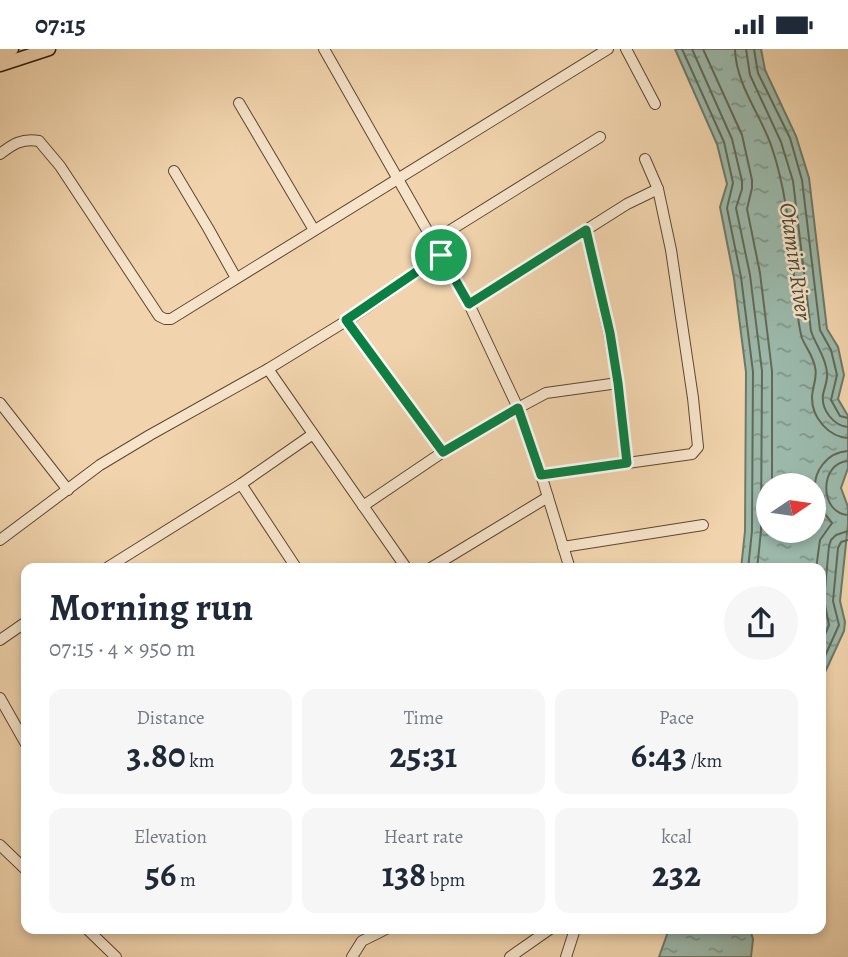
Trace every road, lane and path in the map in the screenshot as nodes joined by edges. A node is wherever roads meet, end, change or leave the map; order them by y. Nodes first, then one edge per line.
1 (12, 49) edge
2 (49, 49) edge
3 (324, 49) edge
4 (608, 49) edge
5 (626, 49) edge
6 (0, 53) edge
7 (0, 65) edge
8 (239, 103) dead end
9 (655, 104) dead end
10 (600, 138) dead end
11 (0, 154) edge
12 (645, 159) dead end
13 (174, 170) dead end
14 (397, 179) junction
15 (658, 189) junction
16 (314, 230) junction
17 (586, 230) junction
18 (433, 241) junction
19 (441, 255) junction
20 (236, 278) junction
21 (469, 304) junction
22 (346, 320) junction
23 (268, 369) junction
24 (618, 383) junction
25 (0, 403) edge
26 (518, 408) junction
27 (313, 434) junction
28 (443, 452) junction
29 (627, 463) junction
30 (541, 475) junction
31 (241, 484) junction
32 (68, 490) junction
33 (548, 497) junction
34 (363, 506) junction
35 (703, 524) dead end
36 (0, 540) edge
37 (563, 547) junction
38 (117, 563) edge
39 (293, 563) edge
40 (403, 563) edge
41 (439, 563) edge
42 (568, 563) edge
43 (21, 625) edge
44 (0, 640) edge
45 (0, 698) edge
46 (21, 735) edge
47 (0, 845) edge
48 (21, 865) edge
49 (92, 934) edge
50 (376, 934) edge
51 (543, 934) edge
52 (573, 934) edge
53 (116, 957) edge
54 (352, 957) edge
55 (510, 957) edge
56 (566, 957) edge

1 - 6 main road
2 - 7 main road
3 - 14 street
4 - 14 street
5 - 9 street
8 - 16 street
10 - 18 street
11 - 20 street
12 - 15 street
13 - 20 street
14 - 16 street
14 - 18 street
15 - 17 street
15 - 29 street
16 - 20 street
17 - 21 street
17 - 24 street
18 - 19 street
19 - 21 street
19 - 22 street
21 - 26 street
22 - 23 street
22 - 28 street
23 - 27 street
23 - 32 street
24 - 26 street
24 - 29 street
25 - 32 street
26 - 28 street
26 - 30 street
27 - 31 street
27 - 34 street
28 - 34 street
29 - 30 street
30 - 33 street
31 - 38 street
31 - 39 street
32 - 36 street
33 - 37 street
33 - 41 street
34 - 40 street
35 - 37 street
37 - 42 street
43 - 44 street
45 - 46 street
47 - 48 street
49 - 53 street
50 - 54 street
51 - 55 street
52 - 56 street

